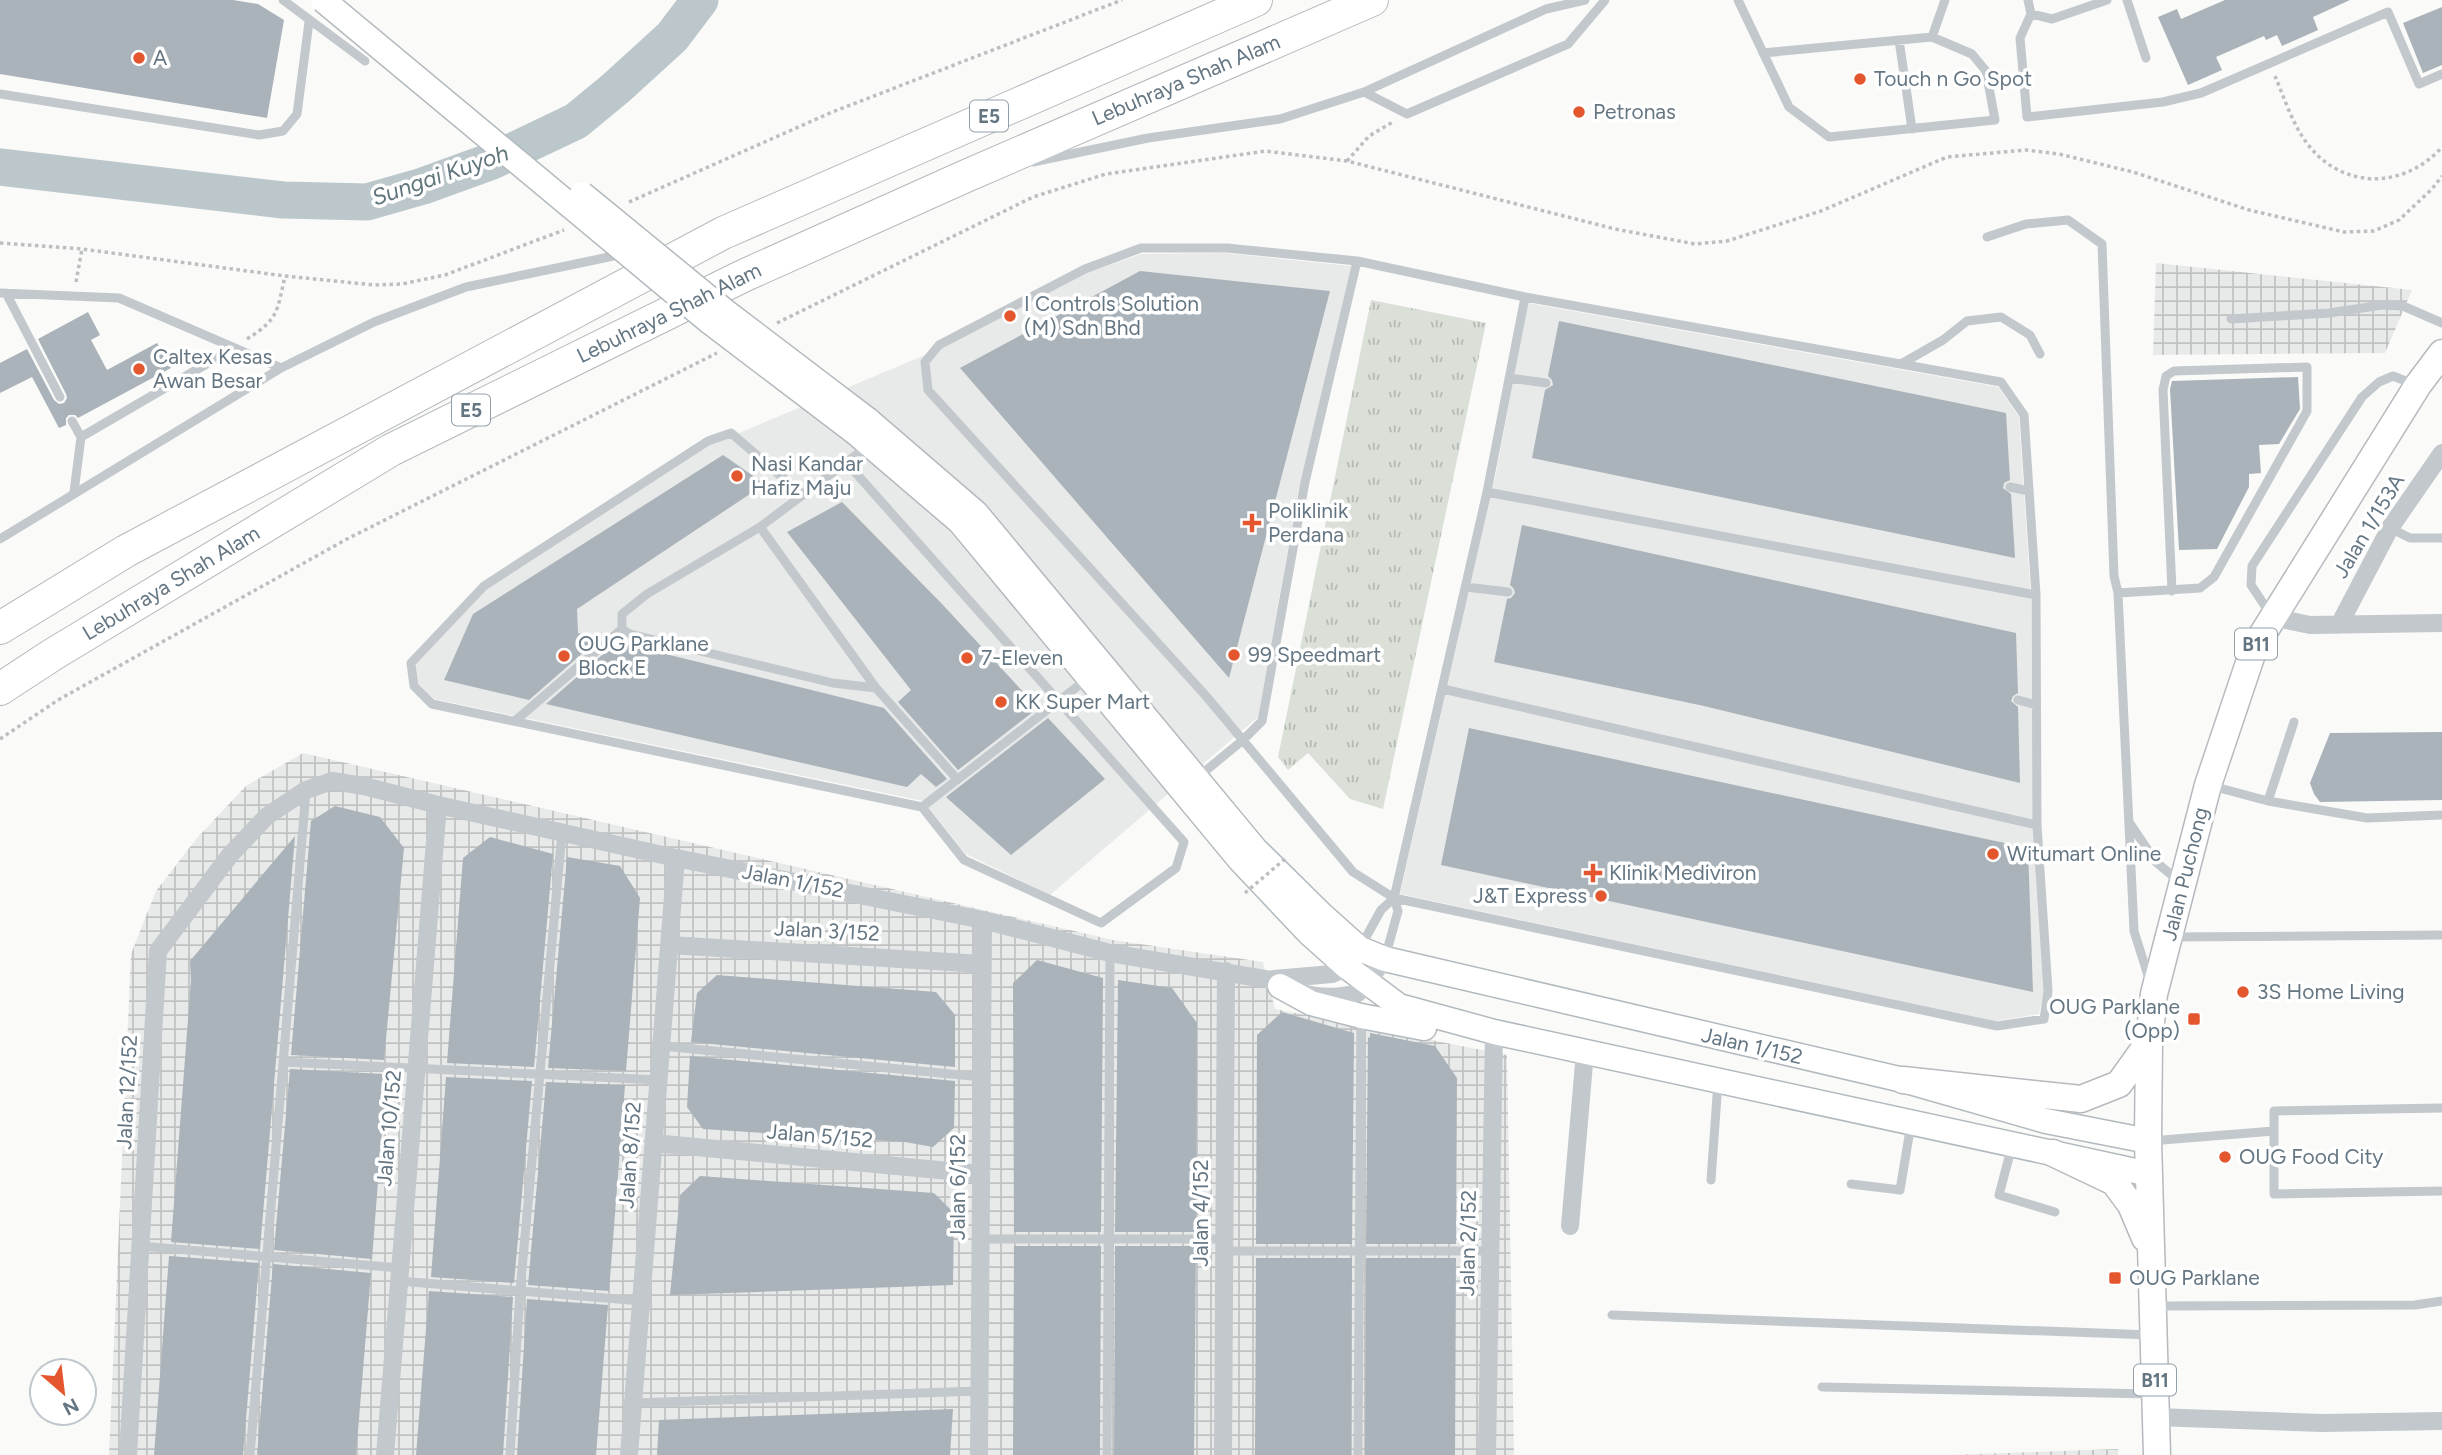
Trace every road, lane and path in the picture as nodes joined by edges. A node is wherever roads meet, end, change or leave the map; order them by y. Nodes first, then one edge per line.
1 (283, 0) edge
2 (323, 0) edge
3 (346, 0) edge
4 (1256, 0) edge
5 (1371, 0) edge
6 (1585, 0) edge
7 (1605, 0) edge
8 (1738, 0) edge
9 (1945, 0) edge
10 (2028, 0) edge
11 (2107, 0) edge
12 (2127, 0) edge
13 (2031, 14) junction
14 (309, 22) junction
15 (1932, 37) junction
16 (1899, 40) junction
17 (1763, 53) junction
18 (2146, 58) dead end
19 (365, 61) dead end
20 (2269, 64) junction
21 (2442, 74) edge
22 (1364, 92) junction
23 (0, 94) edge
24 (1407, 114) junction
25 (1912, 129) junction
26 (2442, 147) edge
27 (1347, 161) junction
28 (966, 176) junction
29 (2442, 176) edge
30 (723, 233) junction
31 (1987, 237) dead end
32 (682, 242) dead end
33 (655, 247) dead end
34 (82, 249) dead end
35 (1357, 261) junction
36 (285, 276) dead end
37 (3, 293) edge
38 (73, 296) junction
39 (1525, 297) junction
40 (2231, 319) dead end
41 (2442, 323) edge
42 (772, 326) dead end
43 (233, 348) junction
44 (722, 350) dead end
45 (2442, 353) edge
46 (2040, 354) dead end
47 (1901, 364) junction
48 (281, 368) junction
49 (1509, 378) junction
50 (1546, 383) dead end
51 (2418, 385) junction
52 (60, 397) dead end
53 (72, 421) dead end
54 (864, 433) junction
55 (81, 437) junction
56 (2442, 453) edge
57 (846, 462) junction
58 (2010, 487) dead end
59 (2029, 491) junction
60 (74, 492) junction
61 (1487, 492) junction
62 (803, 495) junction
63 (760, 527) junction
64 (2390, 528) junction
65 (2442, 538) edge
66 (0, 539) edge
67 (1466, 587) junction
68 (2172, 591) junction
69 (1508, 593) dead end
70 (2118, 593) junction
71 (2036, 595) junction
72 (2272, 617) junction
73 (2442, 623) edge
74 (2339, 625) junction
75 (0, 628) edge
76 (622, 629) junction
77 (1096, 672) junction
78 (876, 688) junction
79 (0, 689) edge
80 (1443, 689) junction
81 (1058, 700) junction
82 (2018, 700) dead end
83 (2036, 705) junction
84 (515, 721) junction
85 (2294, 722) dead end
86 (0, 739) edge
87 (1243, 740) junction
88 (1197, 778) junction
89 (957, 779) junction
90 (2208, 785) junction
91 (306, 790) junction
92 (2268, 801) junction
93 (438, 805) junction
94 (922, 807) junction
95 (2442, 814) edge
96 (2128, 820) junction
97 (2037, 825) junction
98 (562, 833) junction
99 (677, 858) junction
100 (1286, 858) dead end
101 (2183, 884) junction
102 (1245, 892) dead end
103 (1394, 898) junction
104 (982, 920) junction
105 (2442, 935) edge
106 (2169, 937) junction
107 (670, 944) junction
108 (1110, 953) junction
109 (1353, 958) junction
110 (1385, 959) junction
111 (982, 964) junction
112 (1226, 971) junction
113 (1276, 983) junction
114 (1367, 983) junction
115 (2154, 994) junction
116 (1361, 1016) junction
117 (1494, 1032) junction
118 (2149, 1042) junction
119 (662, 1046) junction
120 (1585, 1052) junction
121 (283, 1062) junction
122 (416, 1068) junction
123 (539, 1074) junction
124 (982, 1077) junction
125 (659, 1080) junction
126 (1718, 1080) junction
127 (1903, 1080) junction
128 (2442, 1108) edge
129 (1912, 1122) junction
130 (2274, 1131) junction
131 (2148, 1141) junction
132 (654, 1143) junction
133 (2013, 1144) junction
134 (2053, 1153) junction
135 (981, 1174) junction
136 (2149, 1174) junction
137 (1711, 1180) dead end
138 (1851, 1184) dead end
139 (2442, 1191) edge
140 (2055, 1212) dead end
141 (1570, 1226) dead end
142 (981, 1239) junction
143 (1108, 1239) junction
144 (1224, 1245) junction
145 (140, 1246) junction
146 (1359, 1251) junction
147 (1490, 1251) junction
148 (2151, 1252) junction
149 (267, 1256) junction
150 (400, 1275) junction
151 (520, 1291) junction
152 (642, 1301) junction
153 (2442, 1301) edge
154 (2152, 1306) junction
155 (1612, 1315) dead end
156 (2153, 1335) junction
157 (1822, 1387) dead end
158 (979, 1391) junction
159 (634, 1404) junction
160 (2155, 1406) junction
161 (2442, 1421) edge
162 (128, 1455) edge
163 (250, 1455) edge
164 (385, 1455) edge
165 (510, 1455) edge
166 (629, 1455) edge
167 (979, 1455) edge
168 (1107, 1455) edge
169 (1223, 1455) edge
170 (1358, 1455) edge
171 (1487, 1455) edge
172 (2157, 1455) edge

1 - 14 lane
2 - 54 street, bridge
3 - 54 street, bridge
4 - 30 highway, Lebuhraya Shah Alam / E5
5 - 28 highway, Lebuhraya Shah Alam / E5
6 - 22 lane
7 - 24 lane
8 - 17 lane
9 - 15 lane
10 - 13 lane
11 - 13 lane
12 - 18 lane
13 - 20 lane
14 - 19 lane
14 - 23 lane
15 - 16 lane
15 - 25 lane
16 - 17 lane
16 - 25 lane
17 - 25 lane
20 - 21 lane
20 - 26 path
22 - 24 lane
22 - 28 lane
24 - 27 path
27 - 29 path
27 - 42 path
28 - 79 highway, Lebuhraya Shah Alam / E5
30 - 32 lane
30 - 75 highway, Lebuhraya Shah Alam / E5
31 - 70 lane
33 - 48 lane
34 - 38 path
35 - 39 lane
35 - 87 lane
35 - 87 lane
36 - 43 path
37 - 38 lane
37 - 52 lane
38 - 43 lane
39 - 47 lane
39 - 49 lane
40 - 41 lane
43 - 48 lane
43 - 55 lane
44 - 86 path
45 - 51 main road, Jalan Puchong / B11
46 - 47 lane
47 - 59 lane
48 - 60 lane
49 - 50 lane
49 - 61 lane
51 - 72 main road, Jalan Puchong / B11
51 - 72 lane
53 - 55 lane
54 - 57 lane
54 - 77 street
55 - 60 lane
56 - 64 street, Jalan 1/153A
57 - 62 lane
57 - 81 lane
58 - 59 lane
59 - 71 lane
60 - 66 lane
61 - 67 lane
61 - 71 lane
62 - 63 lane
62 - 84 lane
63 - 76 lane
63 - 78 lane
64 - 65 lane
64 - 74 street, Jalan 1/153A
67 - 69 lane
67 - 80 lane
68 - 68 lane
68 - 70 lane
70 - 96 lane
71 - 83 lane
72 - 74 street
72 - 90 main road, Jalan Puchong / B11
73 - 74 street
76 - 78 lane
76 - 84 lane
77 - 81 lane
77 - 88 street
77 - 109 street
78 - 89 lane
80 - 97 lane
80 - 103 lane
81 - 89 lane
81 - 94 lane
82 - 83 lane
83 - 97 lane
84 - 94 lane
85 - 92 lane
87 - 88 lane
87 - 103 lane
88 - 109 street
89 - 94 lane
90 - 92 lane
90 - 101 main road, Jalan Puchong / B11
91 - 93 street, Jalan 1/152
91 - 121 lane
91 - 145 street, Jalan 12/152
92 - 95 lane
93 - 98 street, Jalan 1/152
93 - 122 street, Jalan 10/152
96 - 101 lane
96 - 115 lane
97 - 103 lane
98 - 99 street, Jalan 1/152
98 - 123 lane
99 - 104 street, Jalan 1/152
99 - 107 street, Jalan 8/152
100 - 102 path, bridge
101 - 106 main road, Jalan Puchong / B11
103 - 109 lane
103 - 110 lane
104 - 108 street, Jalan 1/152
104 - 111 street, Jalan 6/152
105 - 106 lane
106 - 115 main road, Jalan Puchong / B11
107 - 111 street, Jalan 3/152
107 - 119 street, Jalan 8/152
108 - 112 street, Jalan 1/152
108 - 143 lane
109 - 110 street, Jalan 1/152
109 - 113 street
109 - 114 street
110 - 114 street
110 - 127 street, Jalan 1/152
111 - 124 street, Jalan 6/152
112 - 113 street, Jalan 1/152
112 - 144 street, Jalan 4/152
113 - 114 street
113 - 116 street
114 - 117 street
115 - 118 main road, Jalan Puchong / B11
116 - 117 street
116 - 146 lane
117 - 120 street, Jalan 1/152
117 - 147 street, Jalan 2/152
118 - 127 main road
118 - 131 main road, Jalan Puchong / B11
119 - 124 lane
119 - 125 street, Jalan 8/152
120 - 126 street, Jalan 1/152
120 - 141 street
121 - 122 lane
121 - 149 lane
122 - 123 lane
122 - 150 street, Jalan 10/152
123 - 125 lane
123 - 151 lane
124 - 135 street, Jalan 6/152
125 - 132 street, Jalan 8/152
126 - 129 street, Jalan 1/152
126 - 137 lane
127 - 131 street, Jalan 1/152
128 - 130 lane
129 - 133 street, Jalan 1/152
129 - 138 lane
130 - 131 lane
130 - 139 lane
131 - 136 main road, Jalan Puchong / B11
132 - 135 street, Jalan 5/152
132 - 152 street, Jalan 8/152
133 - 134 street, Jalan 1/152
133 - 140 lane
134 - 136 street, Jalan 1/152
134 - 148 main road
135 - 142 street, Jalan 6/152
136 - 148 main road, Jalan Puchong / B11
142 - 143 lane
142 - 158 street, Jalan 6/152
143 - 144 lane
143 - 168 lane
144 - 146 lane
144 - 169 street, Jalan 4/152
145 - 149 lane
145 - 162 street, Jalan 12/152
146 - 147 lane
146 - 170 lane
147 - 171 street, Jalan 2/152
148 - 154 main road, Jalan Puchong / B11
149 - 150 lane
149 - 163 lane
150 - 151 lane
150 - 164 street, Jalan 10/152
151 - 152 lane
151 - 165 lane
152 - 159 street, Jalan 8/152
153 - 154 lane
154 - 156 main road, Jalan Puchong / B11
155 - 156 lane
156 - 160 main road, Jalan Puchong / B11
157 - 160 lane
158 - 159 lane
158 - 167 street, Jalan 6/152
159 - 166 street, Jalan 8/152
160 - 161 street
160 - 172 main road, Jalan Puchong / B11

